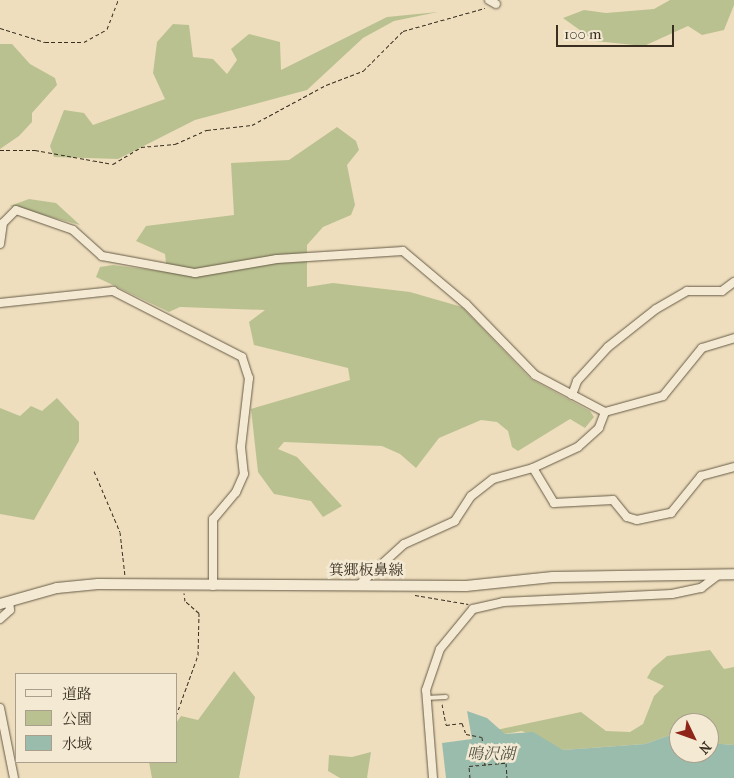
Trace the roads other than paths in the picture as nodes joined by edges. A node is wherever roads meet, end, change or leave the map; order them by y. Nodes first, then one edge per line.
1 (0, 244) edge
2 (734, 282) edge
3 (0, 303) edge
4 (734, 338) edge
5 (572, 395) junction
6 (605, 412) junction
7 (734, 467) edge
8 (533, 468) junction
9 (734, 574) edge
10 (718, 575) junction
11 (213, 586) junction
12 (358, 586) junction
13 (4, 602) edge
14 (0, 619) edge
15 (446, 697) dead end
16 (426, 698) junction
17 (0, 708) edge
18 (14, 778) edge
19 (433, 778) edge

1 - 5 street
2 - 5 street
3 - 11 street
4 - 6 street
5 - 6 street
6 - 8 street
7 - 8 street
8 - 12 street
9 - 10 main road, 箕郷板鼻線
10 - 12 main road, 箕郷板鼻線
10 - 16 street
11 - 12 main road, 箕郷板鼻線
11 - 13 main road, 箕郷板鼻線
13 - 14 street
15 - 16 lane
16 - 19 street
17 - 18 street

